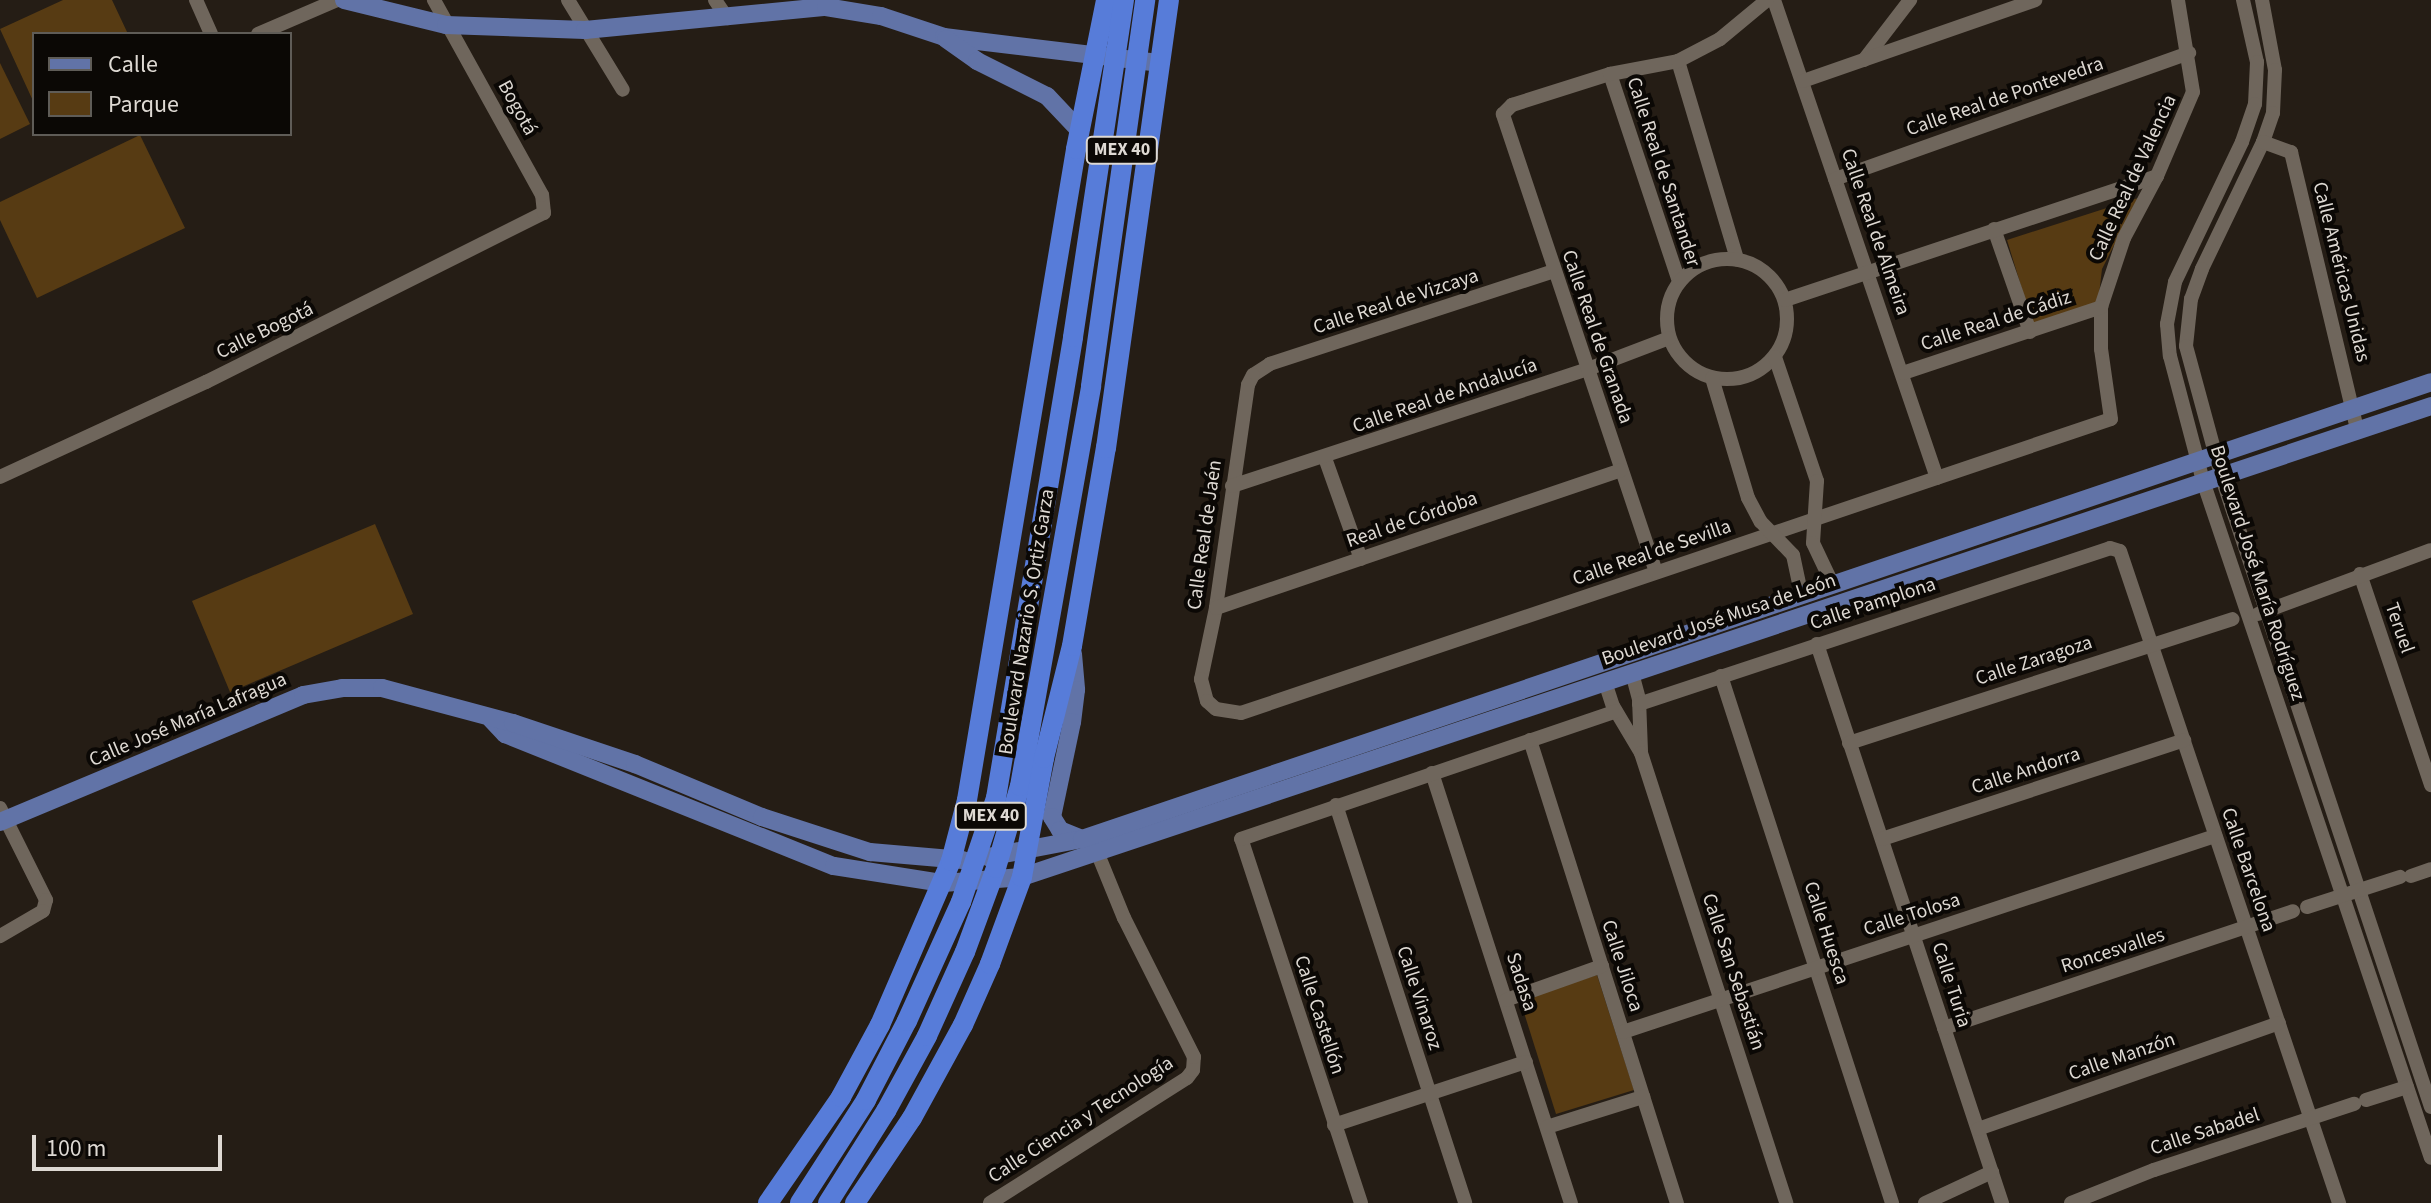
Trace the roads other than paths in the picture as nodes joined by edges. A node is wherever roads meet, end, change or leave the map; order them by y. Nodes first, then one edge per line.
1 (196, 0) edge
2 (337, 0) edge
3 (344, 0) edge
4 (434, 0) edge
5 (568, 0) edge
6 (715, 0) edge
7 (1106, 0) edge
8 (1124, 0) edge
9 (1145, 0) edge
10 (1169, 0) edge
11 (1767, 0) edge
12 (1774, 0) edge
13 (1910, 0) edge
14 (2035, 0) edge
15 (2178, 0) edge
16 (2243, 0) edge
17 (2262, 0) edge
18 (826, 4) edge
19 (727, 18) junction
20 (446, 25) junction
21 (585, 30) junction
22 (210, 32) edge
23 (263, 32) edge
24 (944, 37) junction
25 (1097, 53) junction
26 (2189, 53) junction
27 (1864, 60) junction
28 (1678, 61) junction
29 (1160, 63) junction
30 (1610, 74) junction
31 (1803, 81) junction
32 (623, 90) dead end
33 (1080, 131) junction
34 (2263, 142) junction
35 (2157, 176) junction
36 (1835, 179) junction
37 (544, 213) joint
38 (1994, 229) junction
39 (1737, 259) junction
40 (1554, 271) junction
41 (1868, 273) junction
42 (1679, 282) junction
43 (1785, 300) junction
44 (2101, 307) junction
45 (1120, 332) junction
46 (2030, 332) junction
47 (1073, 337) junction
48 (1669, 338) junction
49 (1775, 357) junction
50 (1588, 369) junction
51 (1903, 373) junction
52 (1253, 375) joint
53 (1712, 378) junction
54 (2431, 382) edge
55 (1090, 394) junction
56 (2431, 406) edge
57 (2354, 407) junction
58 (2111, 419) joint
59 (1030, 427) junction
60 (2357, 430) junction
61 (2216, 454) junction
62 (1325, 458) junction
63 (2197, 460) junction
64 (1621, 470) junction
65 (0, 477) edge
66 (1937, 478) junction
67 (2212, 478) junction
68 (1232, 486) junction
69 (1814, 521) junction
70 (1771, 533) junction
71 (1956, 541) junction
72 (2431, 550) edge
73 (2120, 551) joint
74 (1361, 559) junction
75 (1963, 561) junction
76 (1656, 572) junction
77 (2360, 574) junction
78 (1832, 583) junction
79 (1801, 592) junction
80 (1216, 608) junction
81 (2267, 610) junction
82 (2250, 617) junction
83 (2232, 619) dead end
84 (1671, 637) junction
85 (2153, 643) junction
86 (1817, 644) junction
87 (1072, 646) junction
88 (1632, 673) junction
89 (1721, 676) junction
90 (1605, 682) junction
91 (1207, 701) joint
92 (1639, 704) junction
93 (1616, 711) junction
94 (491, 719) junction
95 (1530, 740) junction
96 (2184, 740) junction
97 (1849, 743) junction
98 (1641, 753) junction
99 (1432, 773) junction
100 (2431, 785) edge
101 (1037, 793) junction
102 (967, 800) junction
103 (1336, 805) junction
104 (2, 817) edge
105 (762, 817) junction
106 (2215, 836) junction
107 (1082, 839) junction
108 (1882, 839) junction
109 (1028, 851) junction
110 (799, 852) junction
111 (1097, 852) junction
112 (951, 861) junction
113 (2431, 869) edge
114 (1022, 877) junction
115 (943, 883) junction
116 (2360, 890) junction
117 (2344, 896) junction
118 (927, 916) junction
119 (2247, 928) junction
120 (0, 936) edge
121 (1914, 936) junction
122 (990, 964) junction
123 (1602, 966) junction
124 (1816, 968) junction
125 (1506, 1000) junction
126 (1721, 1000) junction
127 (2279, 1023) junction
128 (1944, 1028) junction
129 (1623, 1032) junction
130 (1526, 1062) junction
131 (2407, 1087) junction
132 (1429, 1094) junction
133 (1643, 1097) junction
134 (2431, 1107) edge
135 (2313, 1119) junction
136 (1334, 1125) junction
137 (1547, 1127) junction
138 (1978, 1129) junction
139 (2431, 1158) edge
140 (1992, 1172) junction
141 (768, 1203) edge
142 (800, 1203) edge
143 (828, 1203) edge
144 (855, 1203) edge
145 (990, 1203) edge
146 (1361, 1203) edge
147 (1465, 1203) edge
148 (1571, 1203) edge
149 (1677, 1203) edge
150 (1786, 1203) edge
151 (1892, 1203) edge
152 (1925, 1203) edge
153 (2002, 1203) edge
154 (2071, 1203) edge
155 (2339, 1203) edge

1 - 22 street
2 - 23 street
3 - 20 main road
4 - 20 street, Bogotá
5 - 21 street
6 - 19 street
7 - 25 highway
8 - 47 highway, Boulevard Nazario S. Ortiz Garza / MEX 40
9 - 55 highway, Boulevard Nazario S. Ortiz Garza / MEX 40
10 - 29 highway
11 - 28 street
12 - 31 street, Calle Real de Almeira
13 - 27 street
14 - 27 street
15 - 26 street, Calle Real de Valencia
16 - 63 street, Boulevard José María Rodríguez
17 - 34 street, Boulevard José María Rodríguez
18 - 19 main road
18 - 24 main road
19 - 21 main road
20 - 21 main road
20 - 37 street, Bogotá
21 - 32 street
24 - 25 main road
24 - 33 main road
25 - 29 main road
25 - 33 highway
26 - 35 street, Calle Real de Valencia
26 - 36 street, Calle Real de Pontevedra
27 - 31 street
28 - 30 street
28 - 39 street
29 - 45 highway
30 - 40 street, Calle Real de Granada
30 - 42 street, Calle Real de Santander
31 - 36 street, Calle Real de Almeira
33 - 59 highway
34 - 57 street, Calle Américas Unidas
34 - 61 street, Boulevard José María Rodríguez
35 - 38 street
35 - 44 street, Calle Real de Valencia
36 - 41 street, Calle Real de Almeira
37 - 65 street, Calle Bogotá
38 - 41 street
38 - 46 street
39 - 42 street
39 - 43 street
40 - 50 street, Calle Real de Granada
40 - 52 street, Calle Real de Vizcaya
41 - 43 street
41 - 51 street, Calle Real de Almeira
42 - 48 street
43 - 49 street
44 - 46 street, Calle Real de Cádiz
44 - 58 street, Calle Real de Valencia
45 - 55 highway
45 - 87 highway
46 - 51 street, Calle Real de Cádiz
47 - 59 highway
47 - 142 highway, Boulevard Nazario S. Ortiz Garza / MEX 40
48 - 50 street, Calle Real de Andalucía
48 - 53 street
49 - 53 street
49 - 69 street
50 - 62 street, Calle Real de Andalucía
50 - 64 street, Calle Real de Granada
51 - 66 street, Calle Real de Almeira
52 - 68 street, Calle Real de Jaén
53 - 70 street
54 - 57 main road, Boulevard José Musa de León
55 - 143 highway, Boulevard Nazario S. Ortiz Garza / MEX 40
56 - 60 main road, Boulevard José Musa de León
57 - 60 street, Calle Américas Unidas
57 - 61 main road, Boulevard José Musa de León
58 - 66 street, Calle Real de Sevilla
59 - 102 highway
60 - 67 main road, Boulevard José Musa de León
61 - 63 main road, Boulevard José Musa de León
61 - 67 street, Boulevard José María Rodríguez
62 - 68 street, Calle Real de Andalucía
62 - 74 street
63 - 67 street, Boulevard José María Rodríguez
63 - 71 main road, Boulevard José Musa de León
64 - 74 street, Real de Córdoba
64 - 76 street, Calle Real de Granada
66 - 69 street, Calle Real de Sevilla
67 - 75 main road, Boulevard José Musa de León
67 - 81 street, Boulevard José María Rodríguez
67 - 82 street, Boulevard José María Rodríguez
68 - 80 street, Calle Real de Jaén
69 - 70 street, Calle Real de Sevilla
69 - 78 street
70 - 76 street, Calle Real de Sevilla
70 - 79 street
71 - 75 main road
71 - 78 main road, Boulevard José Musa de León
72 - 77 street
73 - 85 street, Calle Barcelona
73 - 86 street, Calle Pamplona
74 - 80 street, Real de Córdoba
75 - 88 main road, Boulevard José Musa de León
76 - 91 street, Calle Real de Sevilla
77 - 81 street
77 - 100 street, Teruel
78 - 79 main road, Boulevard José Musa de León
79 - 84 main road, Boulevard José Musa de León
80 - 91 street, Calle Real de Jaén
81 - 82 street
81 - 116 street, Boulevard José María Rodríguez
82 - 117 street, Boulevard José María Rodríguez
83 - 85 street, Calle Zaragoza
84 - 90 main road
84 - 107 main road, Boulevard José Musa de León
85 - 96 street, Calle Barcelona
85 - 97 street, Calle Zaragoza
86 - 89 street, Calle Pamplona
86 - 97 street, Calle Turia
87 - 101 highway
87 - 107 main road
88 - 90 main road, Boulevard José Musa de León
88 - 92 street, Calle San Sebastián
89 - 92 street, Calle Pamplona
89 - 124 street, Calle Huesca
90 - 93 street, Calle San Sebastián
90 - 111 main road, Boulevard José Musa de León
92 - 98 street, Calle San Sebastián
93 - 95 street
93 - 98 street, Calle San Sebastián
94 - 104 main road, Calle José María Lafragua
94 - 105 main road, Calle José María Lafragua
94 - 110 main road, Calle José María Lafragua
95 - 99 street
95 - 123 street, Calle Jiloca
96 - 106 street, Calle Barcelona
96 - 108 street, Calle Andorra
97 - 108 street, Calle Turia
98 - 126 street, Calle San Sebastián
99 - 103 street
99 - 125 street, Sadasa
101 - 102 highway
101 - 109 highway
102 - 112 highway
103 - 132 street, Calle Vinaroz
103 - 136 street, Calle Castellón
104 - 120 street
105 - 110 main road
105 - 112 main road, Calle José María Lafragua
106 - 119 street, Calle Barcelona
106 - 121 street, Calle Tolosa
107 - 109 main road, Boulevard José Musa de León
108 - 121 street, Calle Turia
109 - 112 main road, Boulevard José Musa de León
109 - 114 highway
110 - 115 main road, Calle José María Lafragua
111 - 114 main road, Boulevard José Musa de León
111 - 145 street, Calle Ciencia y Tecnología
112 - 115 highway
113 - 116 street, Roncesvalles
114 - 115 main road, Boulevard José Musa de León
114 - 122 highway
115 - 118 highway
116 - 117 street, Roncesvalles
116 - 134 street, Boulevard José María Rodríguez
117 - 119 street, Roncesvalles
117 - 131 street, Boulevard José María Rodríguez
118 - 122 highway
118 - 141 highway
119 - 127 street, Calle Barcelona
119 - 128 street, Roncesvalles
121 - 124 street, Calle Tolosa
121 - 128 street, Calle Turia
122 - 144 highway
123 - 125 street
123 - 129 street, Calle Jiloca
124 - 126 street, Calle Tolosa
124 - 151 street, Calle Huesca
125 - 130 street, Sadasa
126 - 129 street, Calle Tolosa
126 - 150 street, Calle San Sebastián
127 - 135 street, Calle Barcelona
127 - 138 street, Calle Manzón
128 - 138 street, Calle Turia
129 - 133 street, Calle Jiloca
130 - 132 street
130 - 137 street, Sadasa
131 - 135 street, Calle Sabadel
131 - 139 street, Boulevard José María Rodríguez
132 - 136 street
132 - 147 street, Calle Vinaroz
133 - 137 street
133 - 149 street, Calle Jiloca
135 - 154 street, Calle Sabadel
135 - 155 street, Calle Barcelona
136 - 146 street, Calle Castellón
137 - 148 street, Sadasa
138 - 140 street, Calle Turia
140 - 152 street
140 - 153 street, Calle Turia

